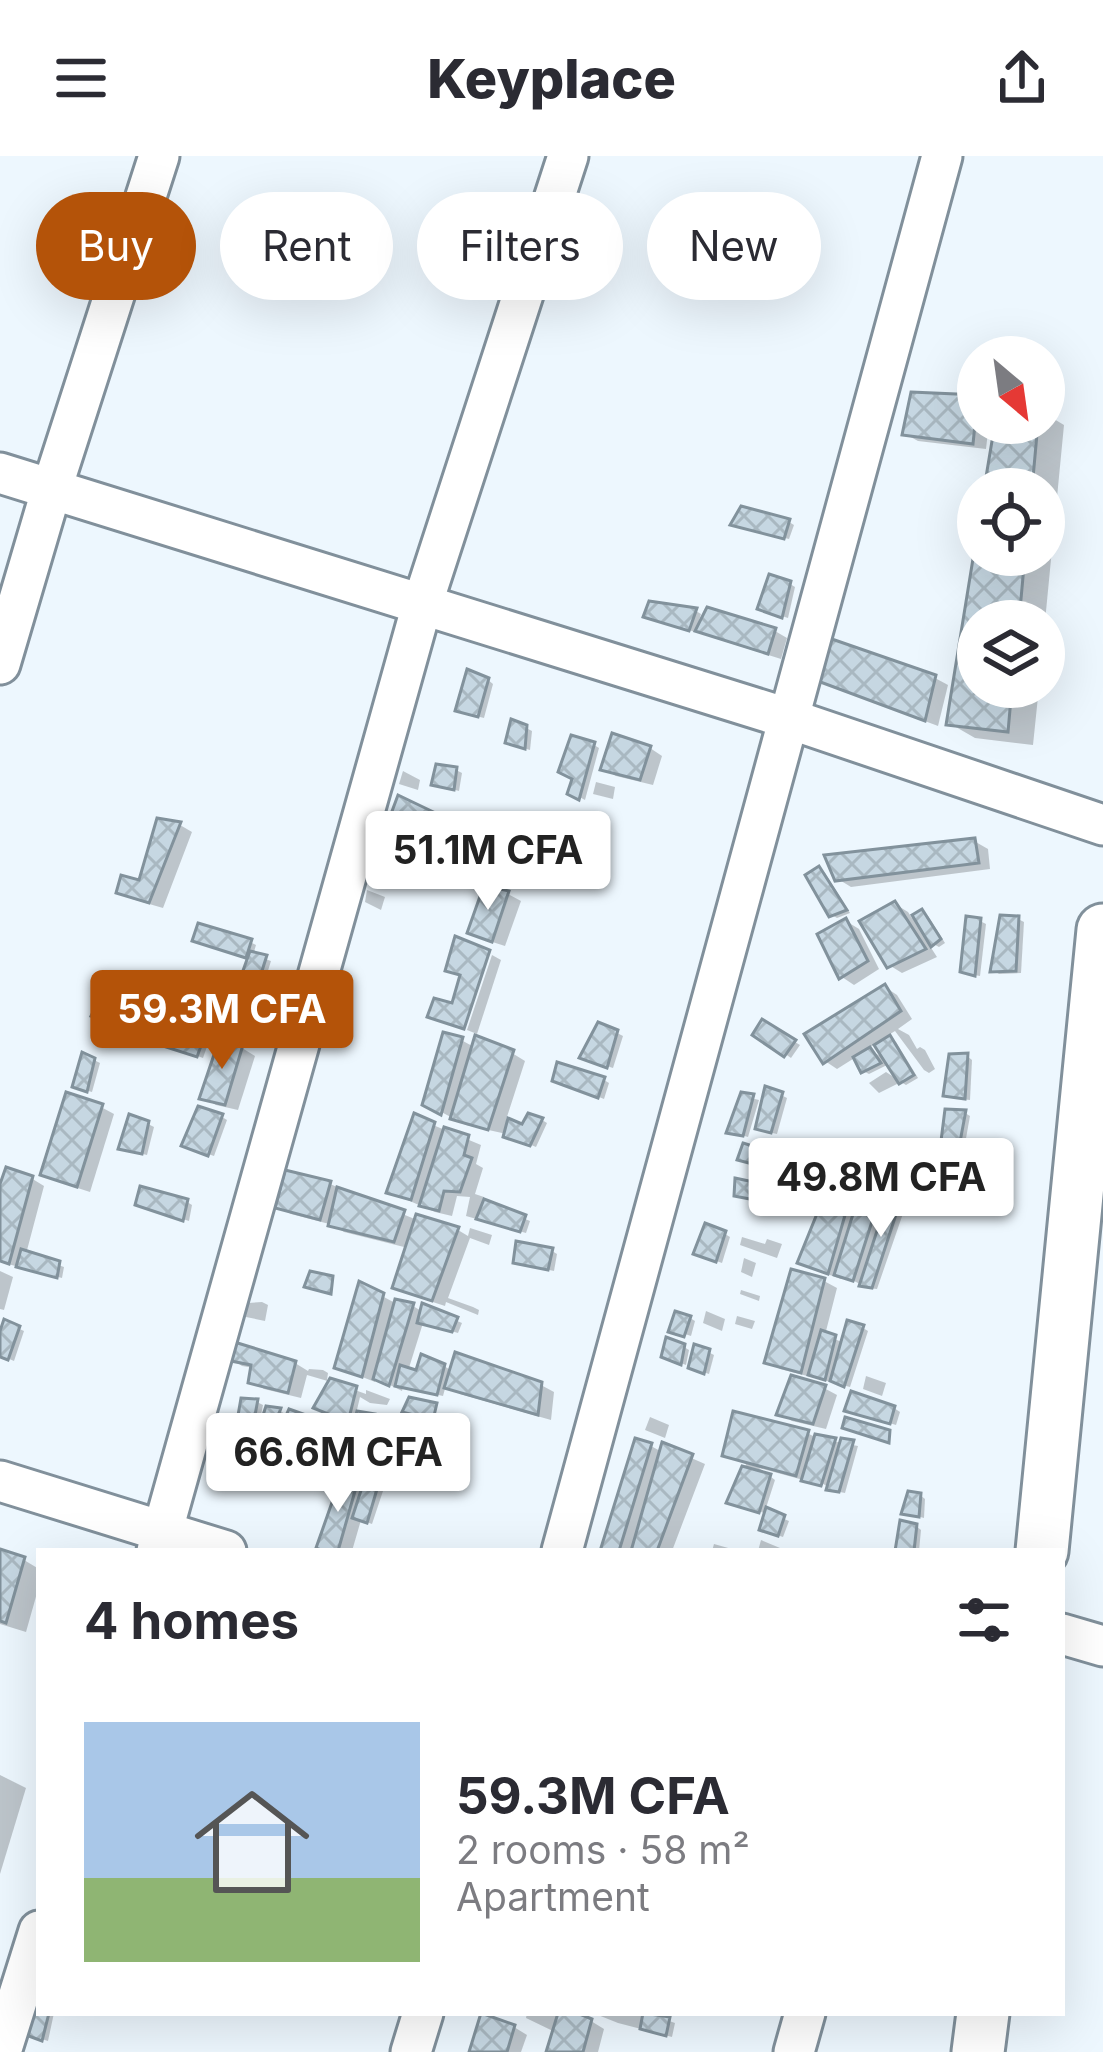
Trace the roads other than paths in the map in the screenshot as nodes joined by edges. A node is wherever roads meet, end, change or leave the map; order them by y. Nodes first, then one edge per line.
1 (159, 156) edge
2 (568, 156) edge
3 (942, 156) edge
4 (0, 473) edge
5 (52, 488) junction
6 (422, 605) junction
7 (0, 664) edge
8 (787, 718) junction
9 (1103, 825) edge
10 (1103, 930) edge
11 (1089, 1225) edge
12 (0, 1481) edge
13 (160, 1542) edge
14 (204, 1548) edge
15 (563, 1548) edge
16 (1042, 1548) edge
17 (1065, 1635) edge
18 (1103, 1646) edge
19 (36, 1941) edge
20 (422, 2016) edge
21 (804, 2016) edge
22 (983, 2016) edge
23 (2, 2052) edge
24 (410, 2052) edge
25 (794, 2052) edge
26 (978, 2052) edge

1 - 5 street
2 - 6 street
3 - 8 street
4 - 5 street
5 - 6 street
5 - 7 street
6 - 8 street
6 - 13 street
8 - 9 street
8 - 15 street
10 - 11 street
11 - 16 street
12 - 13 street
13 - 14 street
17 - 18 street
19 - 23 street
20 - 24 street
21 - 25 street
22 - 26 street

